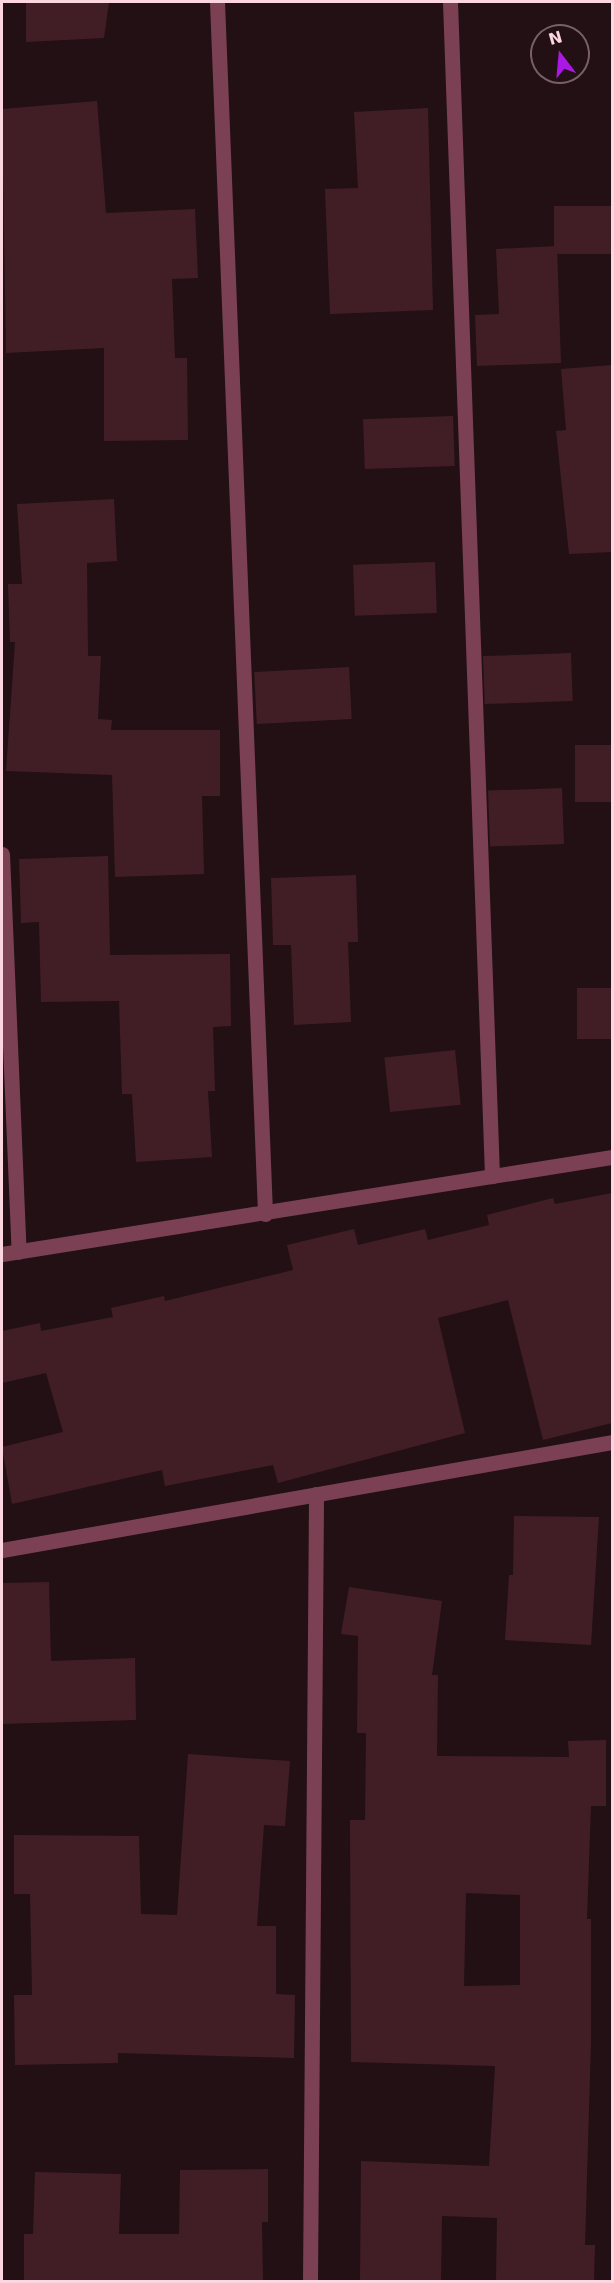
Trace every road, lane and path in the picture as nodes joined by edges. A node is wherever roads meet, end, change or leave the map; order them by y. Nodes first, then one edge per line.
1 (217, 2) edge
2 (450, 2) edge
3 (2, 854) edge
4 (612, 1157) edge
5 (492, 1176) junction
6 (265, 1214) junction
7 (19, 1252) junction
8 (2, 1254) edge
9 (612, 1442) edge
10 (316, 1494) junction
11 (2, 1550) edge
12 (310, 2282) edge

1 - 6 street
2 - 5 street
3 - 7 street
4 - 5 street
5 - 6 street
6 - 7 street
7 - 8 street
9 - 10 street
10 - 11 street
10 - 12 street

